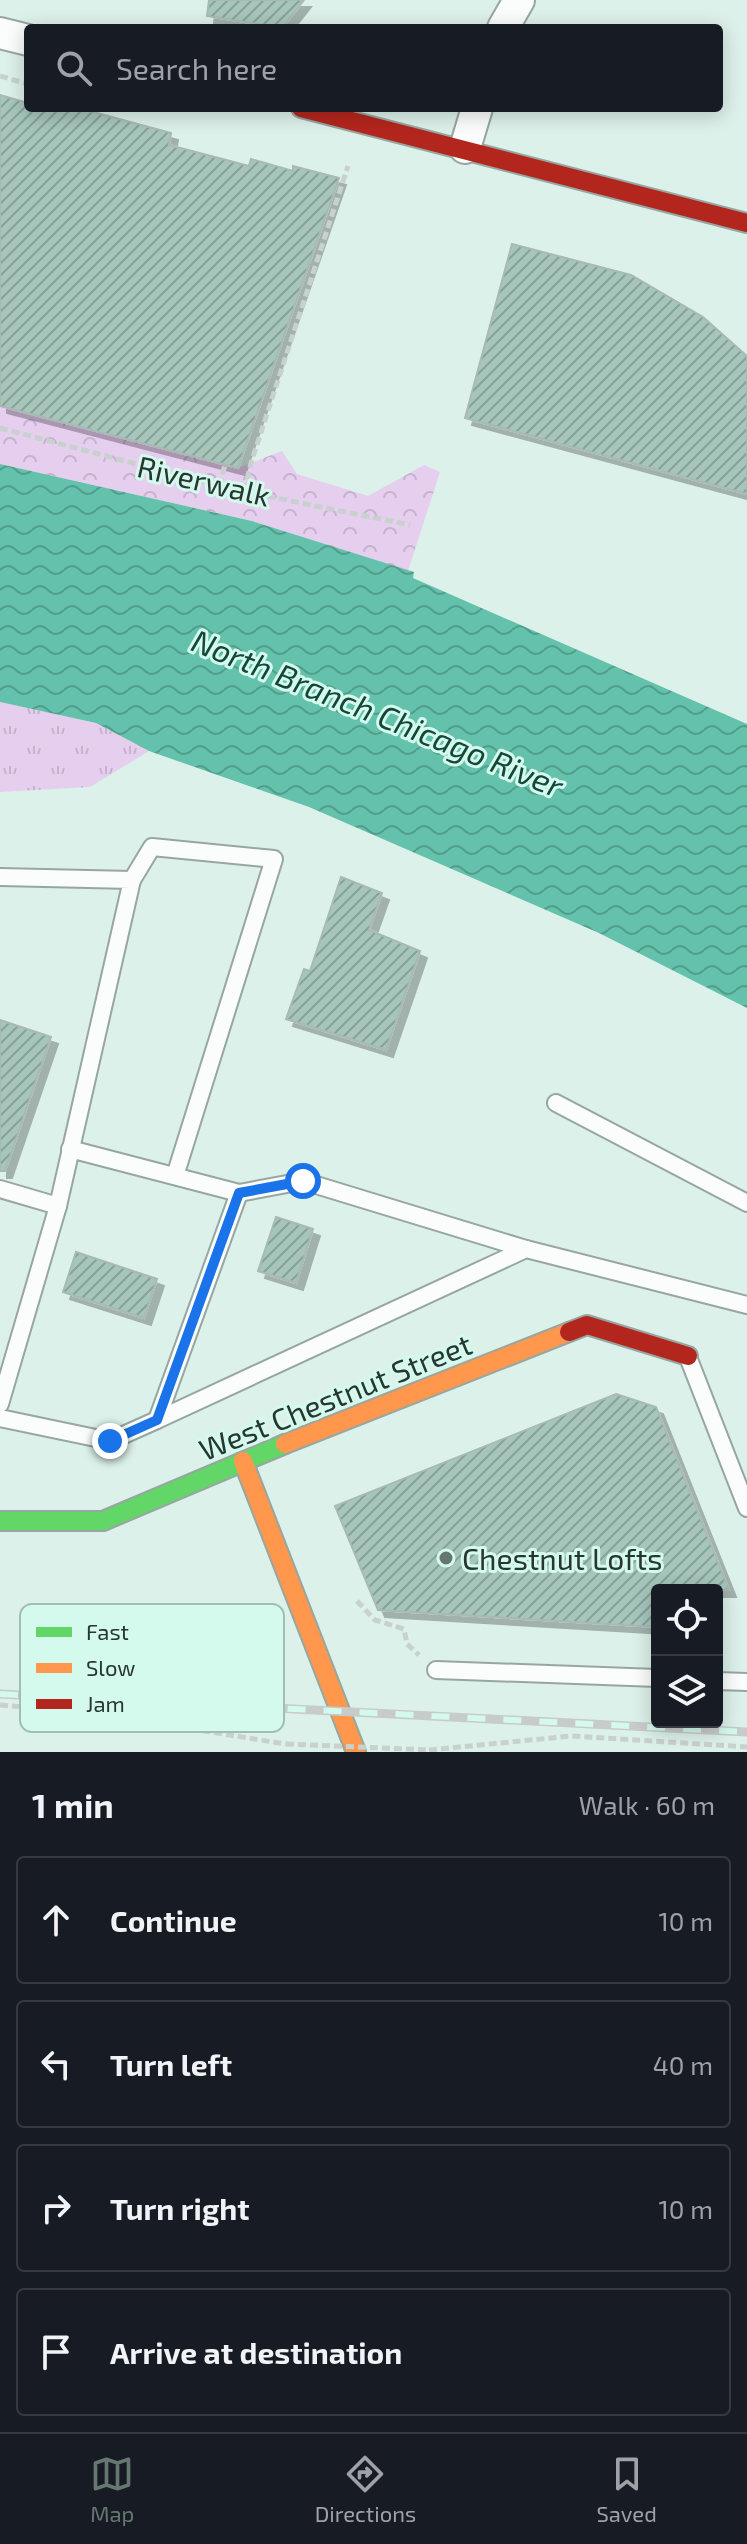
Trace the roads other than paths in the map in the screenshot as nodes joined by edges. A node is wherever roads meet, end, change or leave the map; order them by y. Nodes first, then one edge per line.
1 (519, 0) edge
2 (505, 24) edge
3 (0, 33) edge
4 (24, 39) edge
5 (317, 112) edge
6 (476, 112) edge
7 (465, 148) junction
8 (747, 223) edge
9 (0, 877) edge
10 (132, 880) junction
11 (556, 1103) dead end
12 (70, 1149) junction
13 (175, 1176) junction
14 (0, 1189) edge
15 (239, 1193) junction
16 (747, 1203) edge
17 (58, 1206) junction
18 (526, 1249) junction
19 (747, 1305) edge
20 (688, 1356) joint
21 (0, 1404) edge
22 (0, 1418) edge
23 (157, 1420) junction
24 (243, 1461) junction
25 (747, 1508) edge
26 (0, 1521) edge
27 (436, 1670) road end
28 (651, 1678) edge
29 (723, 1681) edge
30 (747, 1682) edge
31 (356, 1752) edge

1 - 2 street
3 - 4 street
5 - 7 street
6 - 7 street
7 - 8 street
9 - 10 lane
10 - 12 lane
10 - 13 lane
11 - 16 lane
12 - 13 lane
12 - 17 lane
13 - 15 lane
14 - 17 lane
15 - 18 lane
15 - 23 lane
17 - 21 lane
18 - 19 lane
18 - 23 lane
20 - 24 street, West Chestnut Street
20 - 25 lane
22 - 23 lane
24 - 26 street, West Chestnut Street
24 - 31 street
27 - 28 lane
29 - 30 lane

